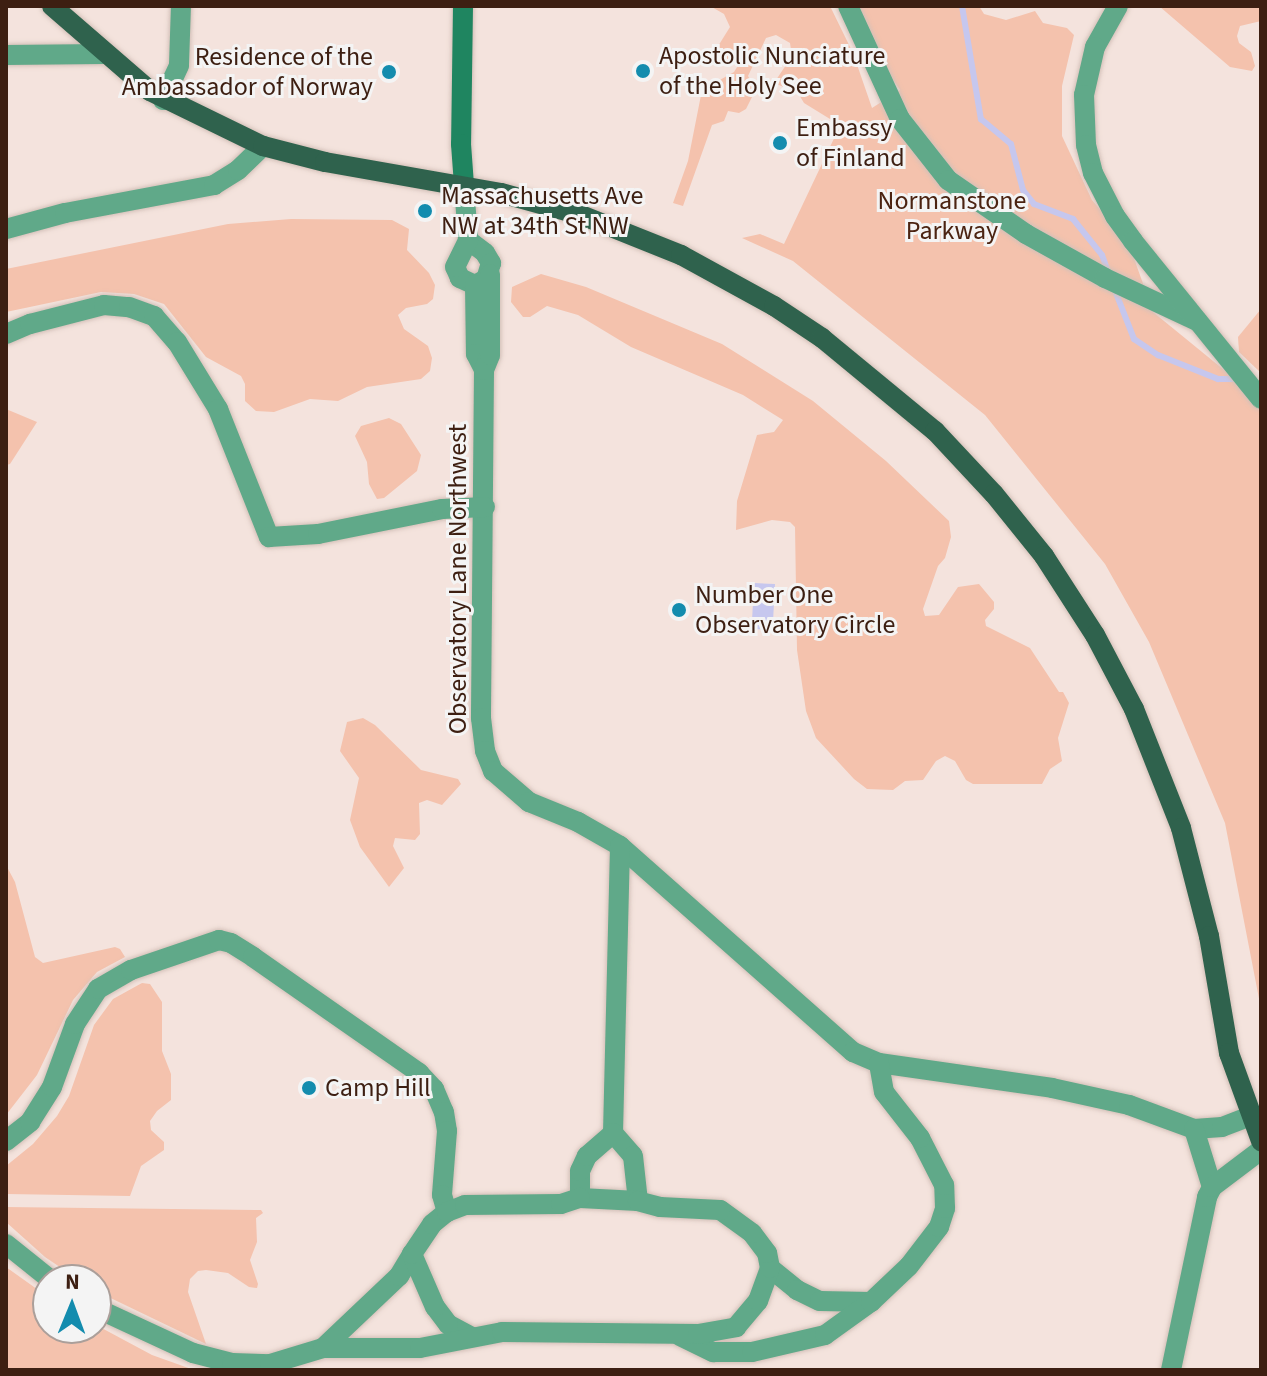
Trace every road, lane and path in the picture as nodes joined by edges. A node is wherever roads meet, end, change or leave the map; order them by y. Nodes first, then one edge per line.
1 (52, 6) edge
2 (181, 6) edge
3 (463, 6) edge
4 (848, 6) edge
5 (1118, 6) edge
6 (103, 54) junction
7 (6, 55) edge
8 (163, 100) junction
9 (263, 146) junction
10 (464, 185) junction
11 (6, 229) edge
12 (468, 240) junction
13 (483, 280) junction
14 (1197, 321) junction
15 (6, 334) edge
16 (1250, 384) edge
17 (485, 507) junction
18 (620, 846) junction
19 (879, 1063) junction
20 (1251, 1116) junction
21 (1194, 1129) junction
22 (613, 1133) junction
23 (6, 1141) edge
24 (1261, 1141) edge
25 (1261, 1150) edge
26 (1212, 1187) junction
27 (580, 1198) junction
28 (638, 1201) junction
29 (447, 1212) junction
30 (6, 1244) edge
31 (412, 1254) junction
32 (32, 1265) edge
33 (770, 1268) junction
34 (871, 1302) junction
35 (112, 1315) edge
36 (676, 1334) junction
37 (472, 1337) junction
38 (323, 1348) junction
39 (271, 1367) edge
40 (1171, 1370) edge

1 - 6 main road
2 - 8 street
3 - 10 main road
4 - 14 street
5 - 14 street
6 - 7 street
6 - 8 main road
8 - 9 main road
9 - 10 main road
9 - 11 street
10 - 12 street
10 - 20 main road
12 - 13 street
12 - 13 street
13 - 17 street, Observatory Lane Northwest
14 - 16 street
15 - 17 street
17 - 18 street, Observatory Lane Northwest
18 - 19 street, Observatory Lane Northwest
18 - 22 street
19 - 21 street, Observatory Lane Northwest
19 - 34 street
20 - 21 street, Observatory Lane Northwest
20 - 24 main road
21 - 26 street
22 - 27 street
22 - 28 street
23 - 29 street
25 - 26 street
26 - 40 street
27 - 28 street
27 - 29 street
28 - 33 street
29 - 31 street
30 - 32 street
31 - 37 street
31 - 38 street
33 - 34 street
33 - 36 street
34 - 36 street
35 - 39 street
36 - 37 street
37 - 38 street
38 - 39 street

